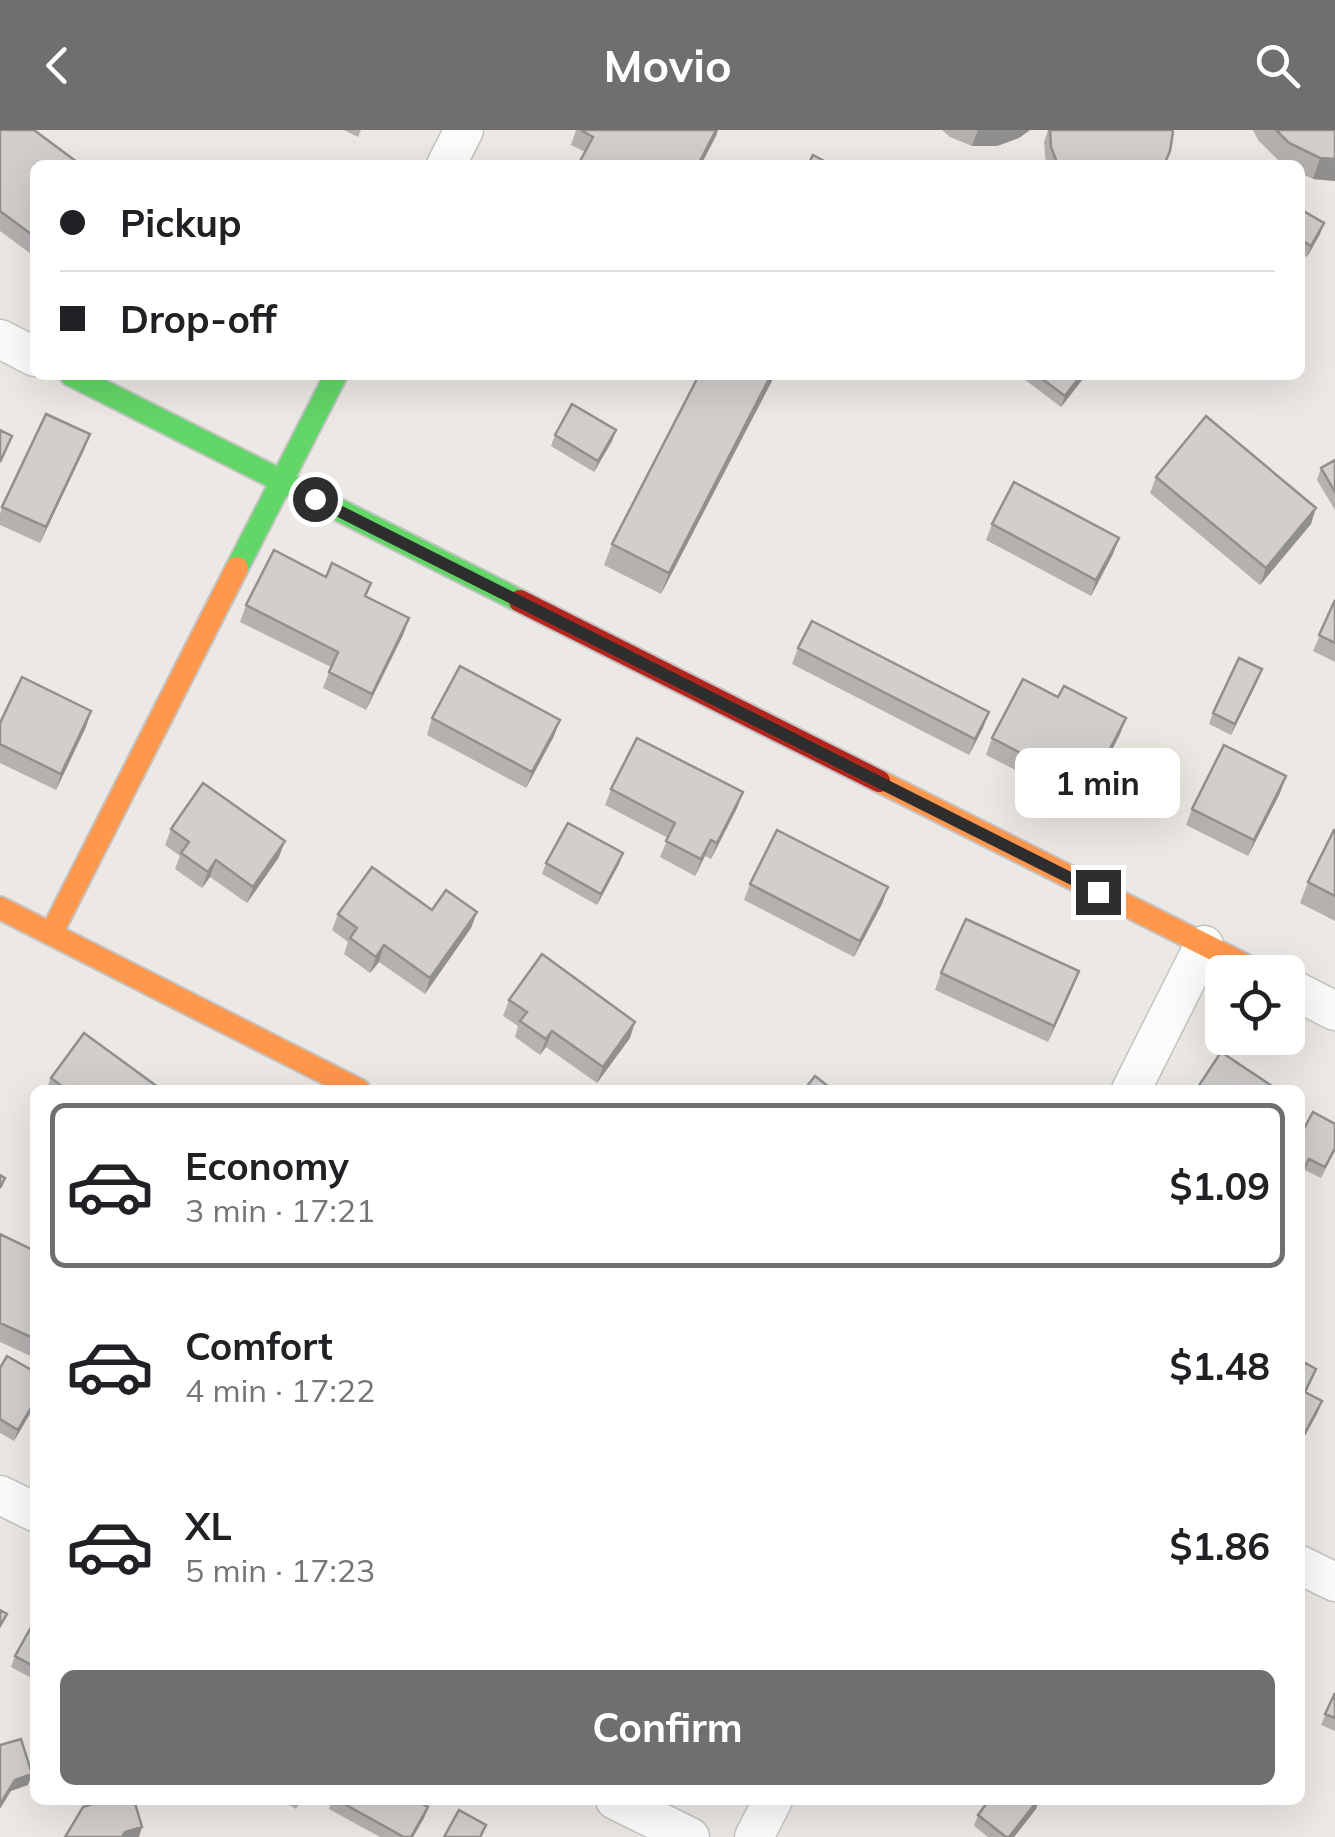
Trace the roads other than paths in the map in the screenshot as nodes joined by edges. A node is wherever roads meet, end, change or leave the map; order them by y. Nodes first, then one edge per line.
1 (464, 130) edge
2 (449, 160) edge
3 (0, 339) edge
4 (30, 354) edge
5 (81, 380) edge
6 (333, 380) edge
7 (280, 481) junction
8 (0, 908) edge
9 (51, 934) junction
10 (1204, 945) junction
11 (1224, 955) edge
12 (1305, 996) edge
13 (1335, 1011) edge
14 (349, 1085) edge
15 (1133, 1085) edge
16 (0, 1495) edge
17 (30, 1510) edge
18 (1305, 1567) edge
19 (1335, 1582) edge
20 (625, 1805) edge
21 (770, 1805) edge
22 (690, 1837) edge
23 (754, 1837) edge

1 - 2 street
3 - 4 street
5 - 7 street
6 - 7 street
7 - 9 street
7 - 10 street
8 - 9 street
9 - 14 street
10 - 11 street
10 - 15 street
12 - 13 street
16 - 17 street
18 - 19 street
20 - 22 street
21 - 23 street

